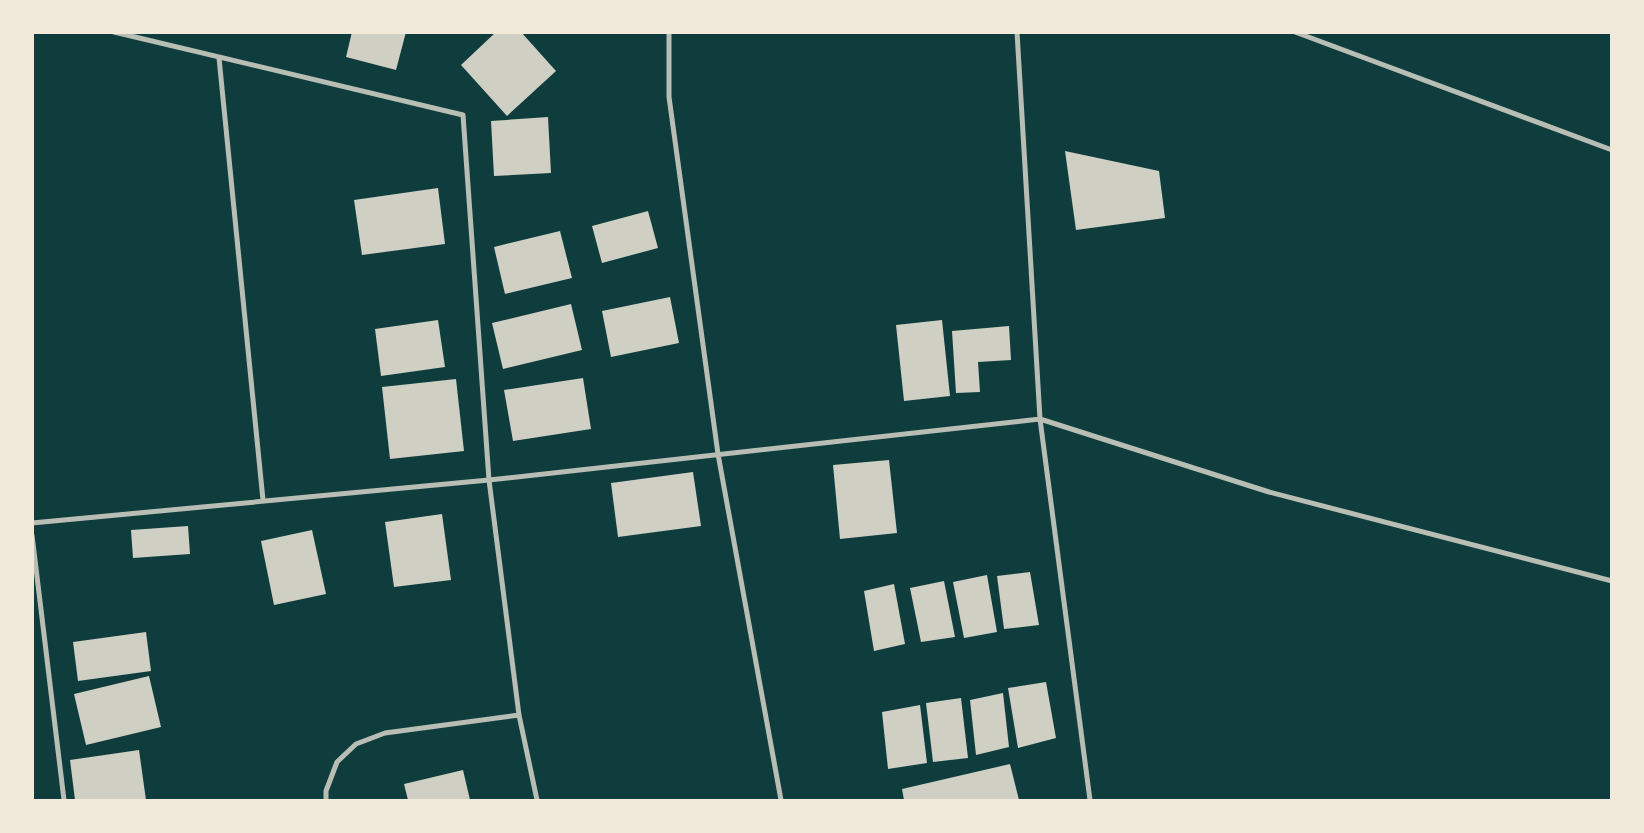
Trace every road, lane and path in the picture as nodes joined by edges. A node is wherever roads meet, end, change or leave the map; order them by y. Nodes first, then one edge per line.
1 (114, 32) edge
2 (669, 32) edge
3 (1017, 32) edge
4 (1295, 32) edge
5 (219, 58) junction
6 (1612, 150) edge
7 (1040, 419) junction
8 (718, 454) junction
9 (489, 480) junction
10 (262, 500) junction
11 (32, 523) edge
12 (32, 535) edge
13 (1612, 581) edge
14 (519, 715) junction
15 (64, 800) edge
16 (326, 800) edge
17 (537, 800) edge
18 (781, 800) edge
19 (1090, 800) edge

1 - 5 street
2 - 8 street
3 - 7 street
4 - 6 street
5 - 9 street
5 - 10 street
7 - 8 street
7 - 13 street
7 - 19 street
8 - 9 street
8 - 18 street
9 - 10 street
9 - 14 street
10 - 11 street
12 - 15 street
14 - 16 street
14 - 17 street

